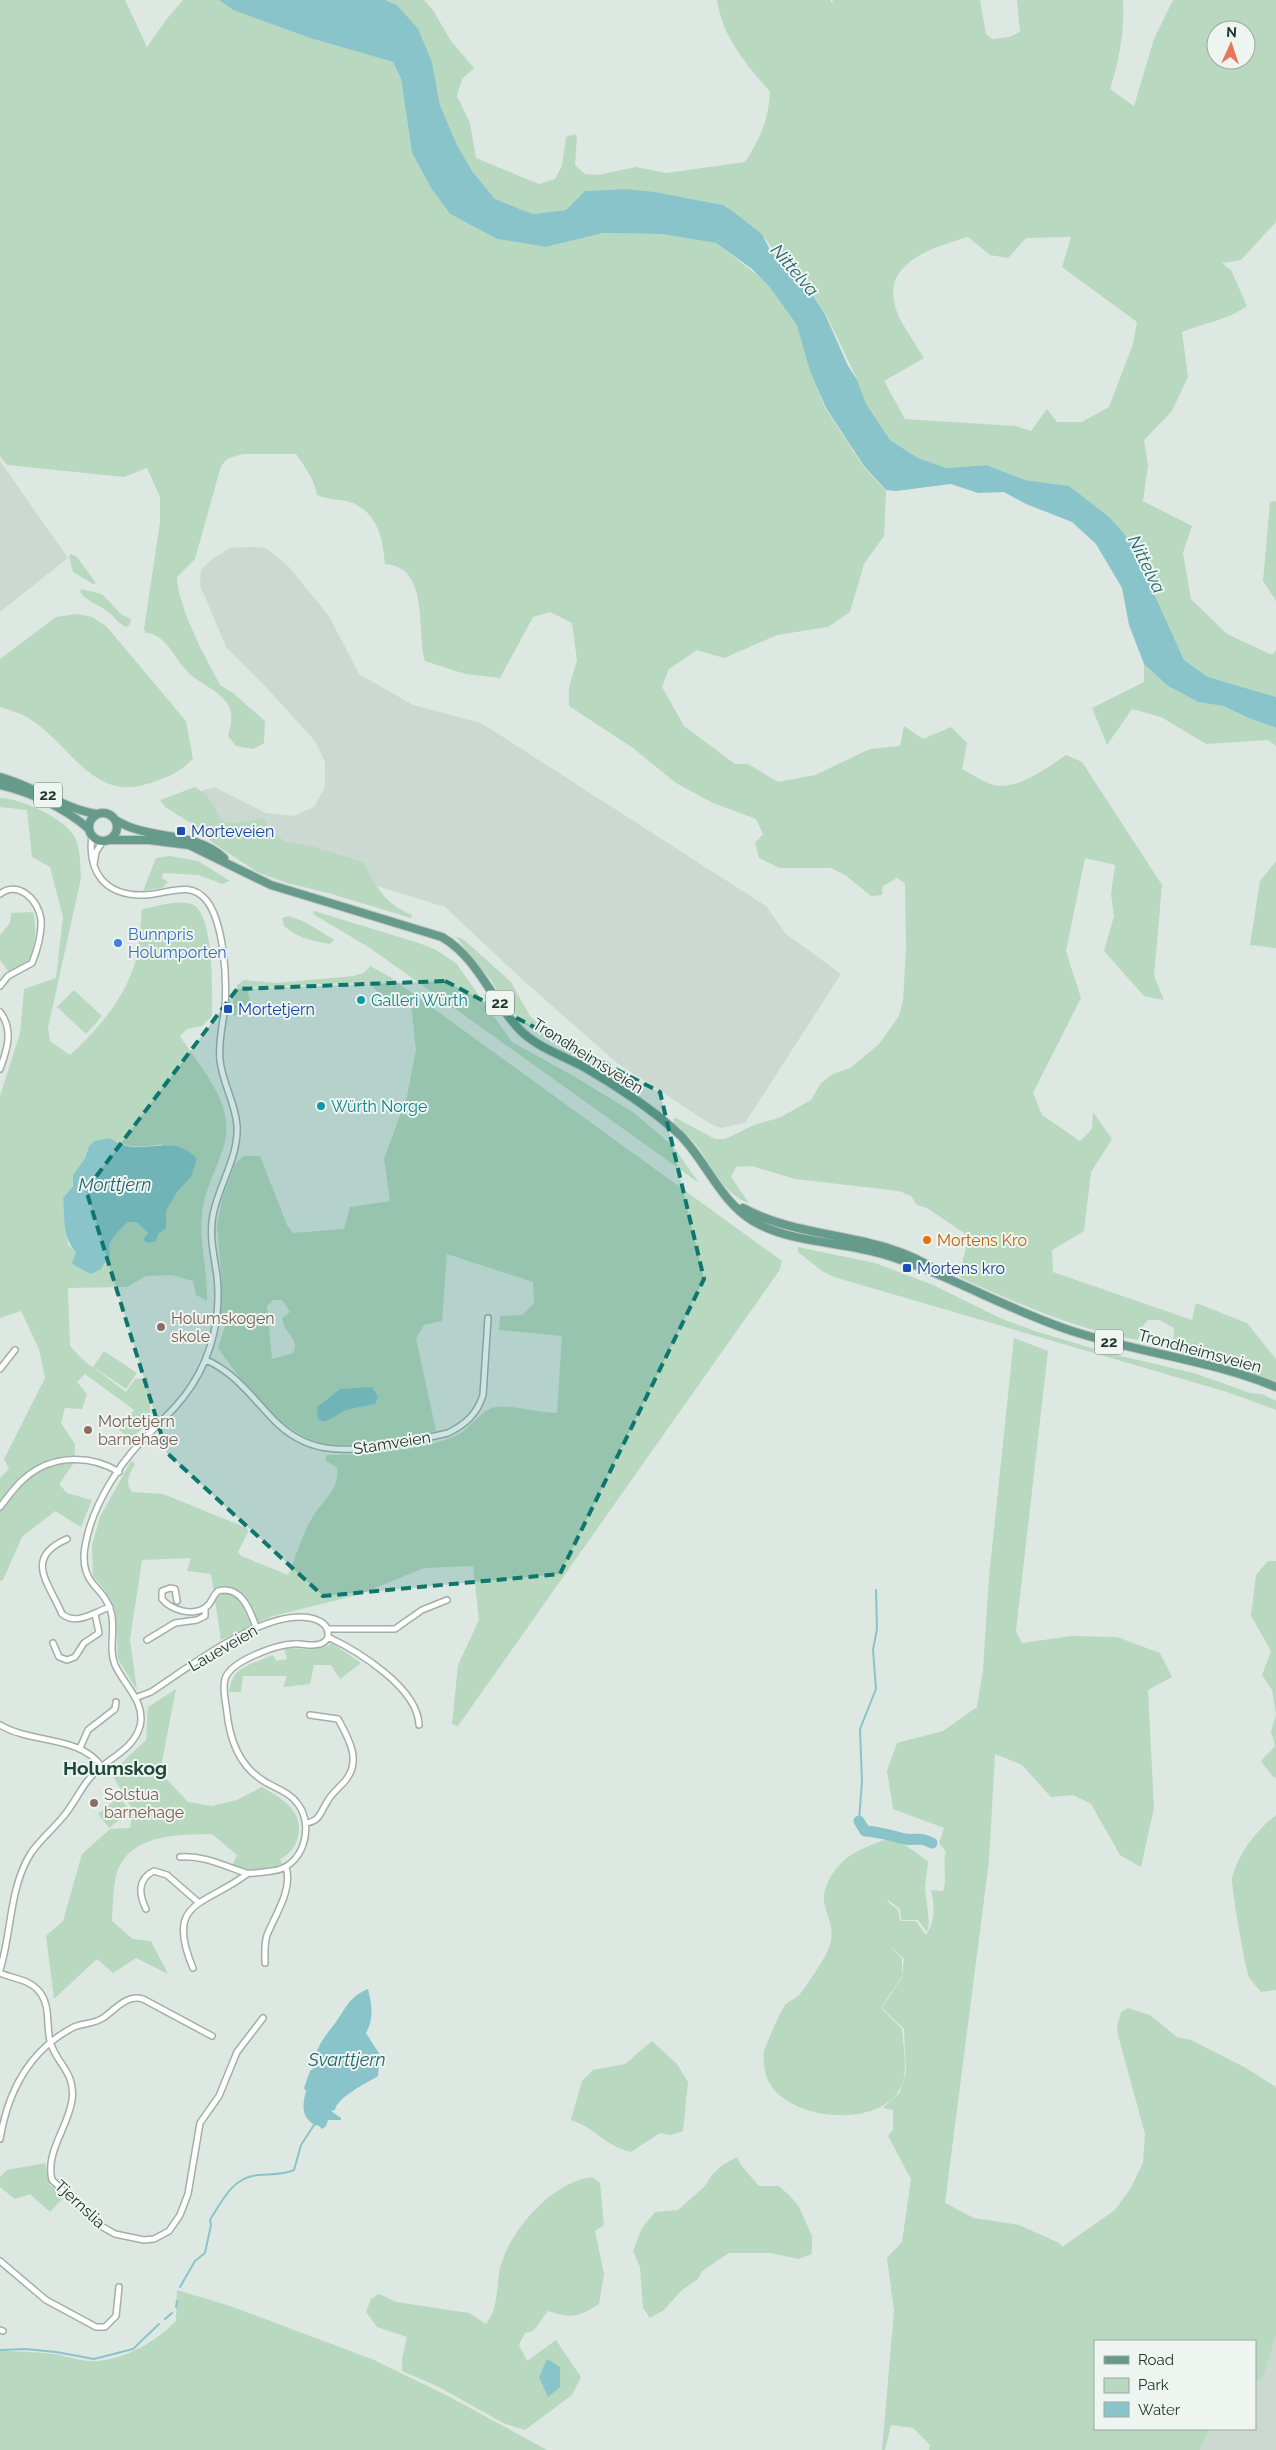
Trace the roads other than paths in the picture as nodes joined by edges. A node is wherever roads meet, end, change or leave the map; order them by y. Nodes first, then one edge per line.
1 (0, 777) edge
2 (0, 785) edge
3 (96, 814) junction
4 (117, 821) junction
5 (90, 832) junction
6 (106, 840) junction
7 (231, 864) junction
8 (94, 865) junction
9 (0, 894) edge
10 (0, 986) edge
11 (0, 1012) edge
12 (0, 1069) edge
13 (488, 1318) dead end
14 (15, 1350) dead end
15 (206, 1360) junction
16 (0, 1369) edge
17 (1276, 1387) edge
18 (119, 1472) junction
19 (0, 1507) edge
20 (67, 1539) dead end
21 (447, 1600) dead end
22 (178, 1601) dead end
23 (110, 1607) junction
24 (205, 1608) junction
25 (95, 1614) junction
26 (256, 1627) junction
27 (328, 1629) junction
28 (328, 1637) junction
29 (147, 1640) dead end
30 (53, 1643) dead end
31 (135, 1698) junction
32 (116, 1702) dead end
33 (310, 1715) dead end
34 (0, 1725) edge
35 (419, 1725) dead end
36 (80, 1748) junction
37 (104, 1766) junction
38 (306, 1822) junction
39 (180, 1857) dead end
40 (286, 1867) junction
41 (247, 1874) junction
42 (198, 1902) junction
43 (146, 1909) dead end
44 (265, 1963) dead end
45 (193, 1968) dead end
46 (0, 1972) edge
47 (263, 2018) dead end
48 (212, 2036) dead end
49 (51, 2044) junction
50 (0, 2139) edge
51 (0, 2261) edge
52 (120, 2287) dead end

1 - 3 main road, 22
2 - 5 main road, 22
3 - 4 main road, 22
3 - 5 main road
4 - 6 main road
4 - 7 main road, Trondheimsveien / 22
5 - 6 main road, 22
5 - 8 street
6 - 7 main road, Trondheimsveien / 22
6 - 8 street
7 - 17 main road, Trondheimsveien / 22
8 - 15 street
9 - 10 street
11 - 12 street
13 - 15 street, Stamveien
14 - 16 street
15 - 18 street
18 - 19 street
18 - 23 street
20 - 25 street
21 - 27 street
22 - 24 street
23 - 25 street
23 - 31 street
24 - 26 street
24 - 29 street
25 - 30 street
26 - 27 street, Laueveien
26 - 31 street, Laueveien
27 - 28 street
28 - 35 street
28 - 38 street, Laueveien
31 - 37 street
32 - 36 street
33 - 38 street
34 - 36 street
36 - 37 street
37 - 46 street
38 - 40 street
39 - 41 street
40 - 41 street
40 - 44 street
41 - 42 street
42 - 43 street
42 - 45 street
46 - 49 street, Tjernslia
47 - 49 street, Tjernslia
48 - 49 street
49 - 50 street
51 - 52 street

